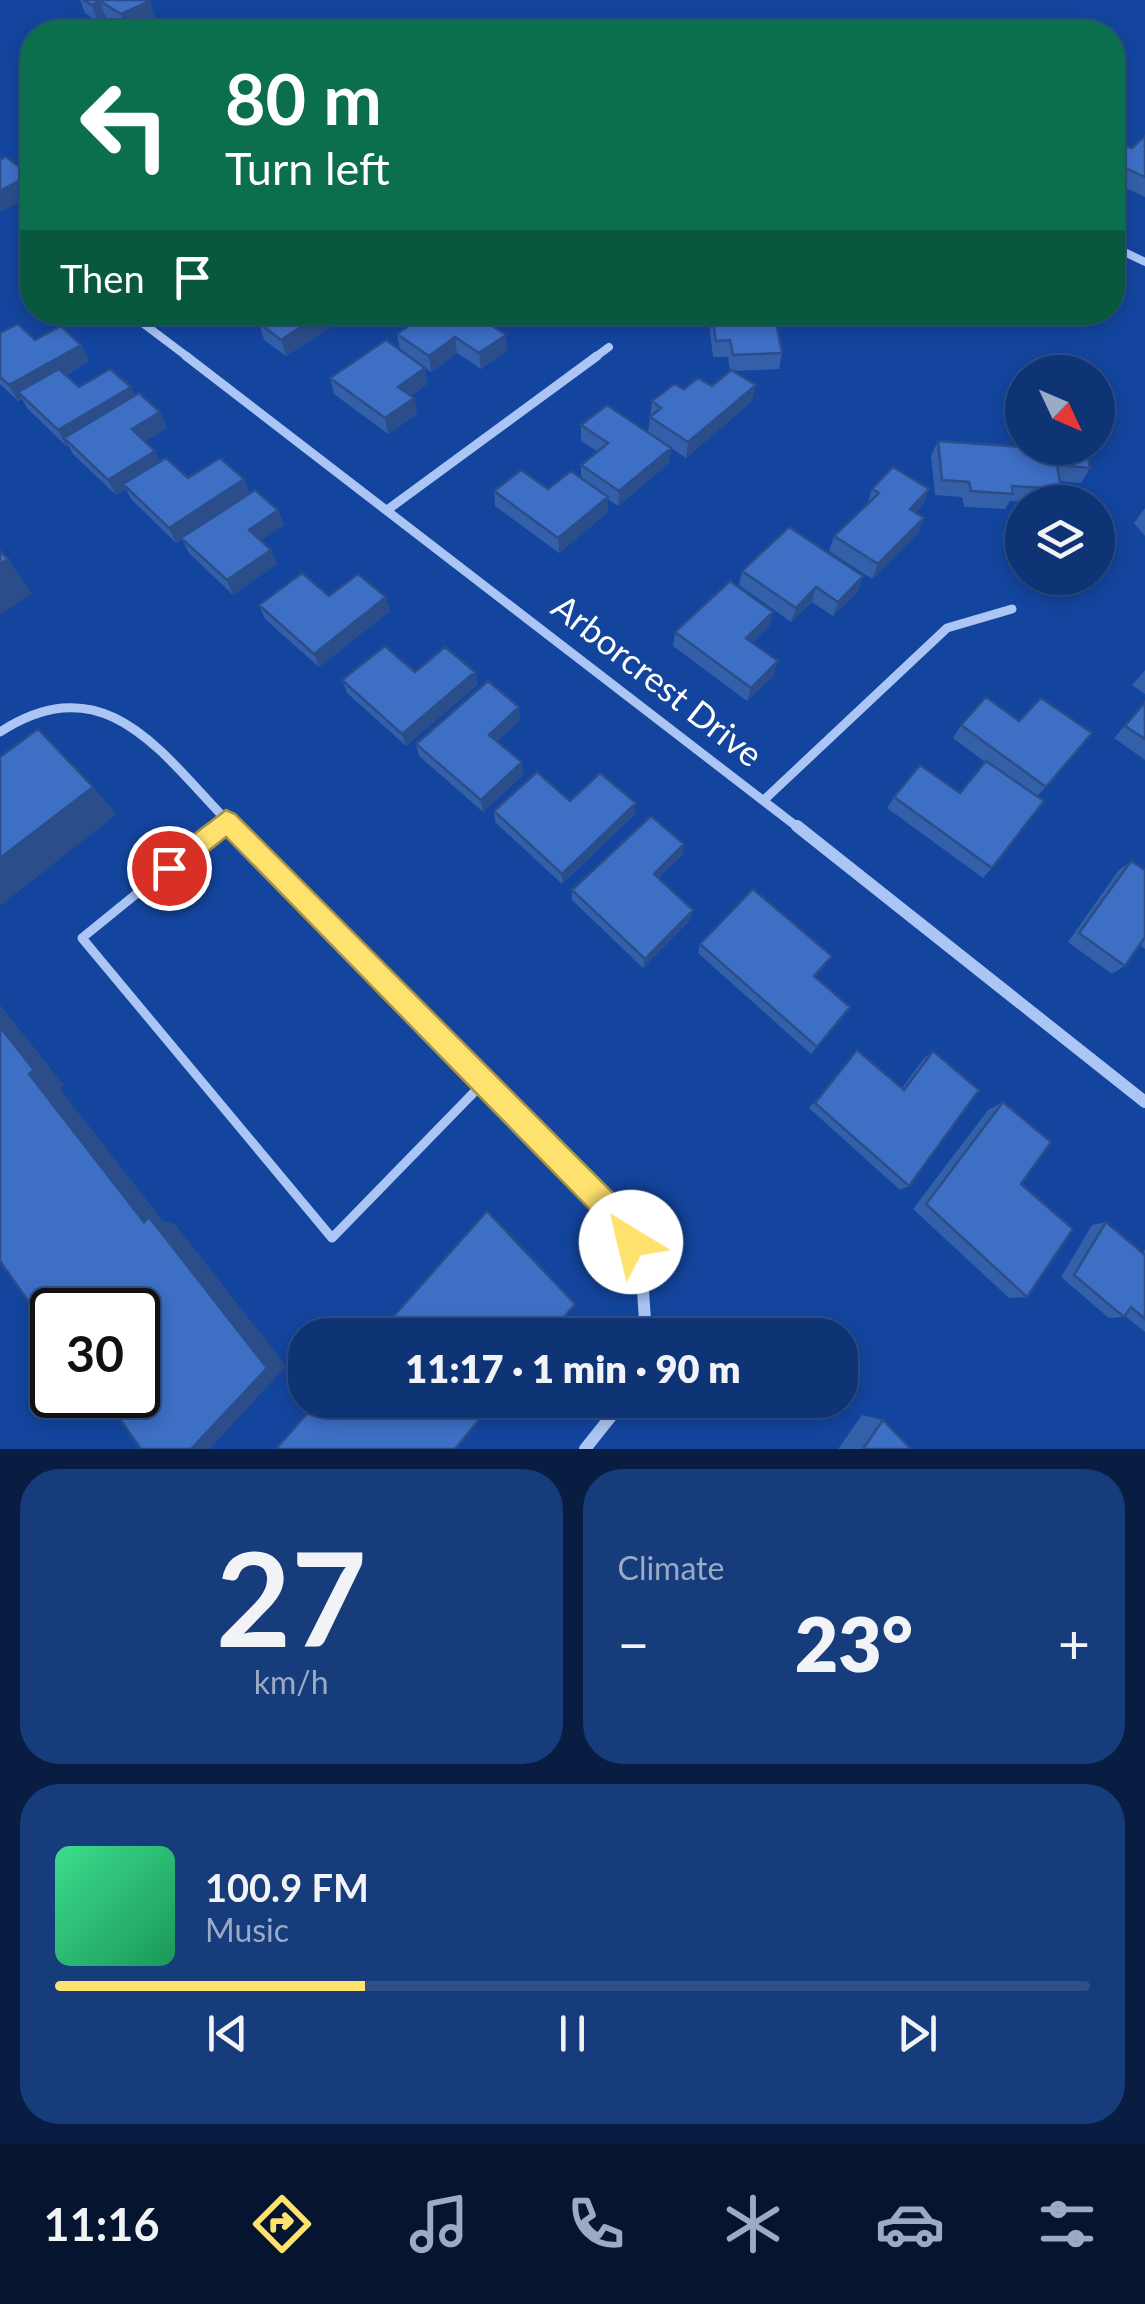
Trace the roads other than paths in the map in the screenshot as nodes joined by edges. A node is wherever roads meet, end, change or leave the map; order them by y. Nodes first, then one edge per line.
1 (145, 325) edge
2 (609, 348) dead end
3 (390, 508) junction
4 (1012, 609) dead end
5 (0, 732) edge
6 (765, 799) junction
7 (226, 821) junction
8 (484, 1082) junction
9 (1145, 1102) edge
10 (647, 1318) edge
11 (610, 1418) edge
12 (585, 1449) edge

1 - 3 street, Arborcrest Drive
2 - 3 street
3 - 6 street, Arborcrest Drive
4 - 6 street
5 - 7 street
6 - 9 street, Arborcrest Drive
7 - 8 street
7 - 8 lane
8 - 10 street
11 - 12 street

